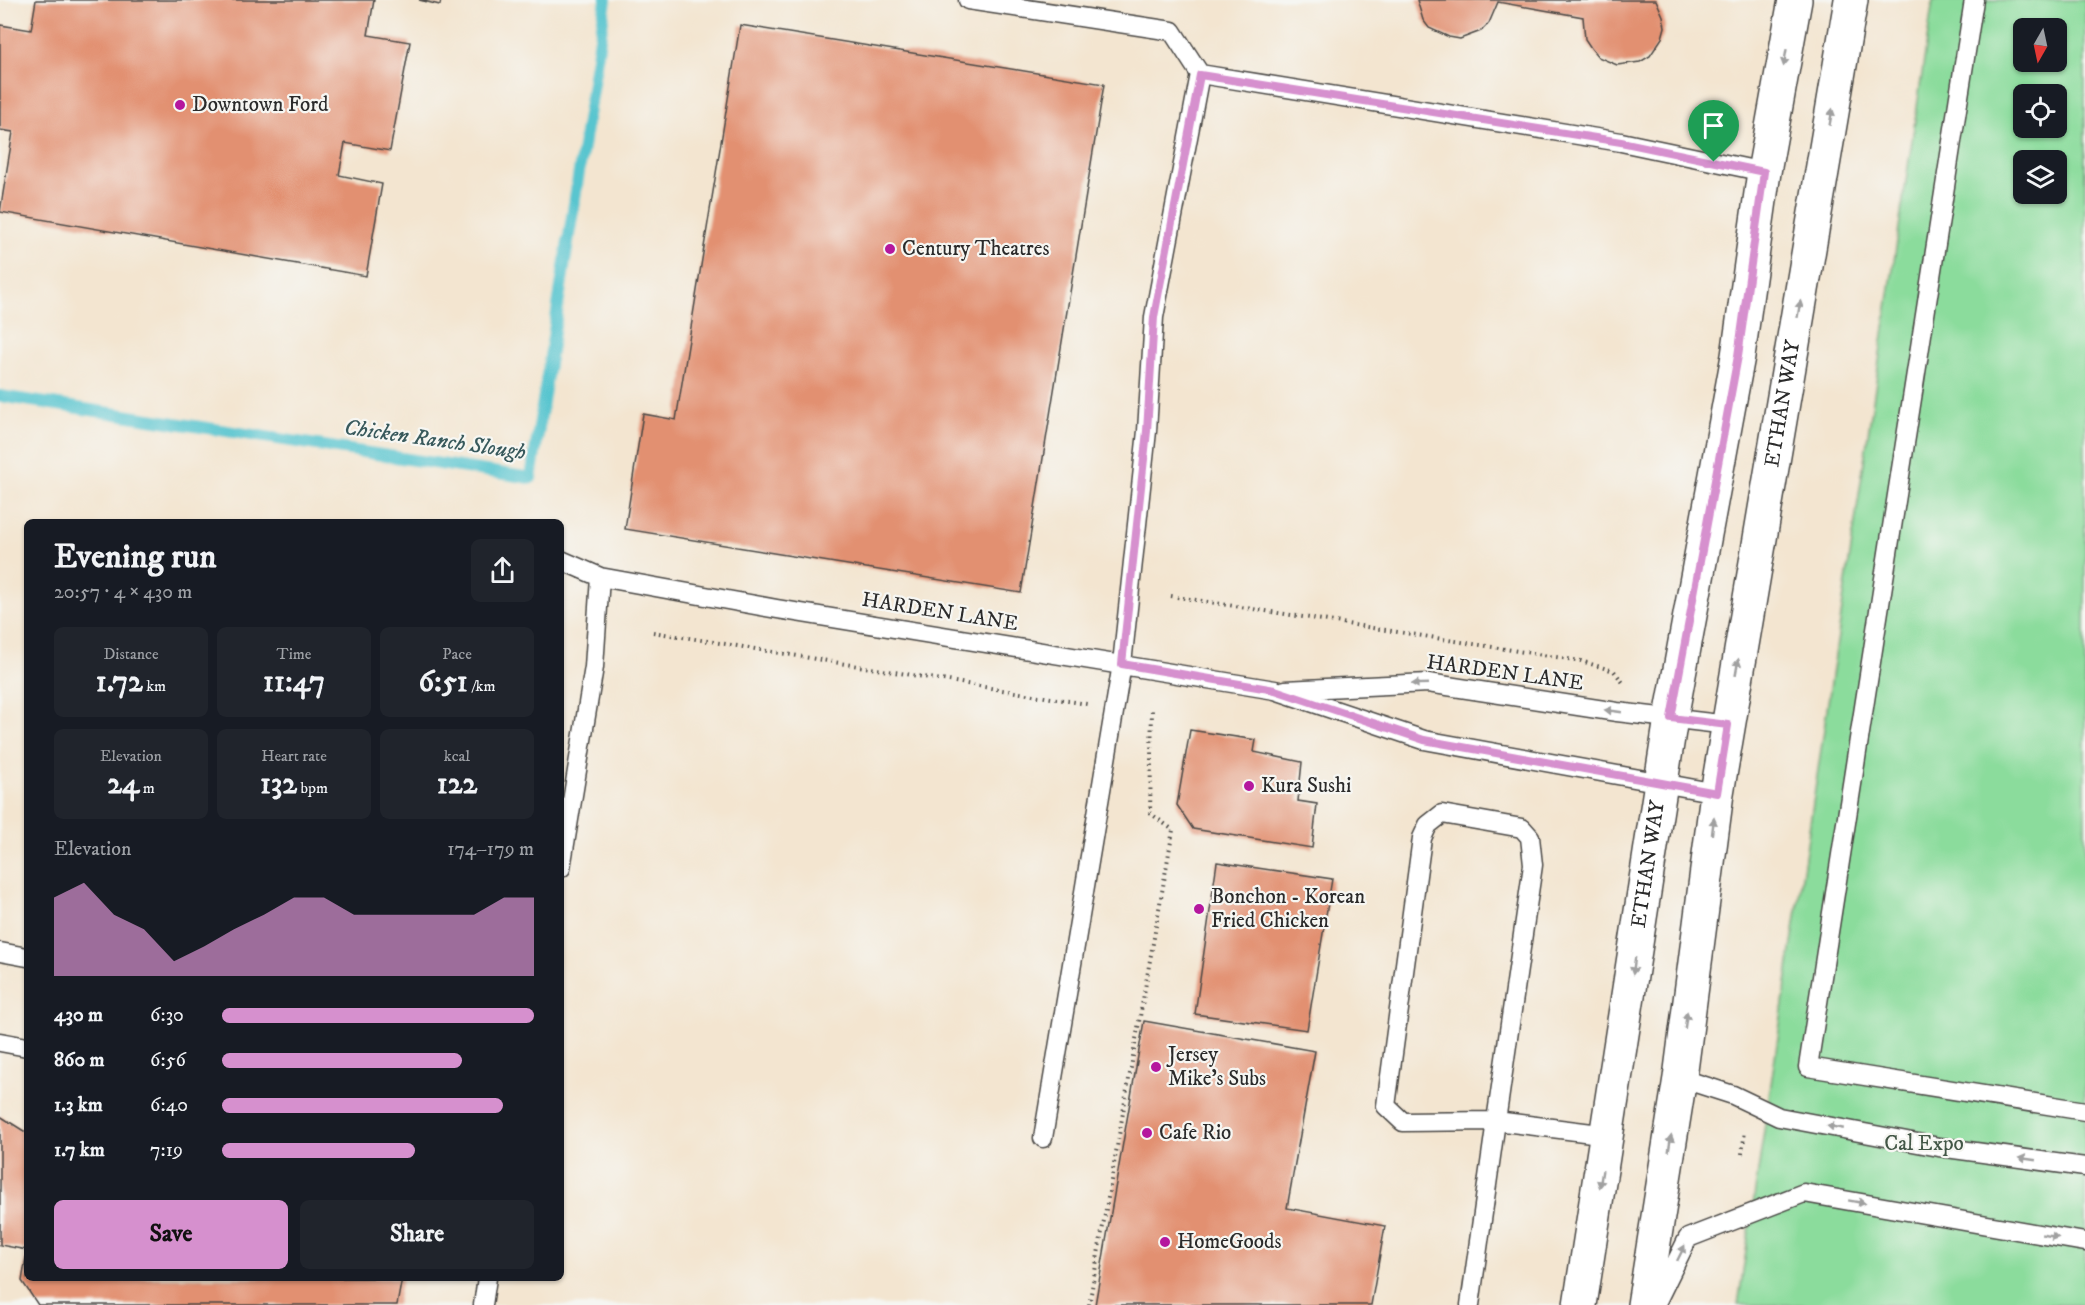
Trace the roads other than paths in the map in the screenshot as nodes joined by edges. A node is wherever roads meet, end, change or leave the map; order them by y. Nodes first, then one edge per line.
1 (968, 0) edge
2 (1795, 0) edge
3 (1851, 0) edge
4 (1974, 0) edge
5 (1200, 75) junction
6 (1764, 172) junction
7 (564, 561) edge
8 (600, 577) junction
9 (1122, 664) junction
10 (1275, 690) junction
11 (1671, 718) junction
12 (1728, 725) junction
13 (1661, 784) junction
14 (1717, 793) junction
15 (564, 850) edge
16 (0, 952) edge
17 (24, 956) edge
18 (0, 1042) edge
19 (24, 1046) edge
20 (1680, 1078) junction
21 (2085, 1111) edge
22 (1496, 1121) junction
23 (1608, 1135) junction
24 (1042, 1138) dead end
25 (2085, 1167) edge
26 (2085, 1242) edge
27 (487, 1281) edge
28 (483, 1305) edge
29 (1470, 1305) edge
30 (1580, 1305) edge
31 (1644, 1305) edge
32 (1655, 1305) edge

1 - 5 lane
2 -> 6 street, ETHAN WAY
12 -> 3 street, ETHAN WAY
4 - 21 lane
5 - 6 lane
5 - 9 lane
6 - 11 street, ETHAN WAY
7 - 8 lane, HARDEN LANE
8 - 9 lane, HARDEN LANE
8 - 15 lane
9 - 10 lane, HARDEN LANE
9 - 24 lane
11 -> 10 lane, HARDEN LANE
10 - 13 lane, HARDEN LANE
11 - 12 lane, HARDEN LANE
11 - 13 street, ETHAN WAY
12 - 14 street, ETHAN WAY
13 - 14 lane, HARDEN LANE
13 -> 23 street, ETHAN WAY
20 -> 14 street, ETHAN WAY
16 - 17 lane
18 - 19 lane
25 -> 20 lane
31 -> 20 street, ETHAN WAY
22 - 22 lane
22 - 23 lane
22 - 29 lane
23 -> 30 street, ETHAN WAY
32 -> 26 lane
27 - 28 lane

